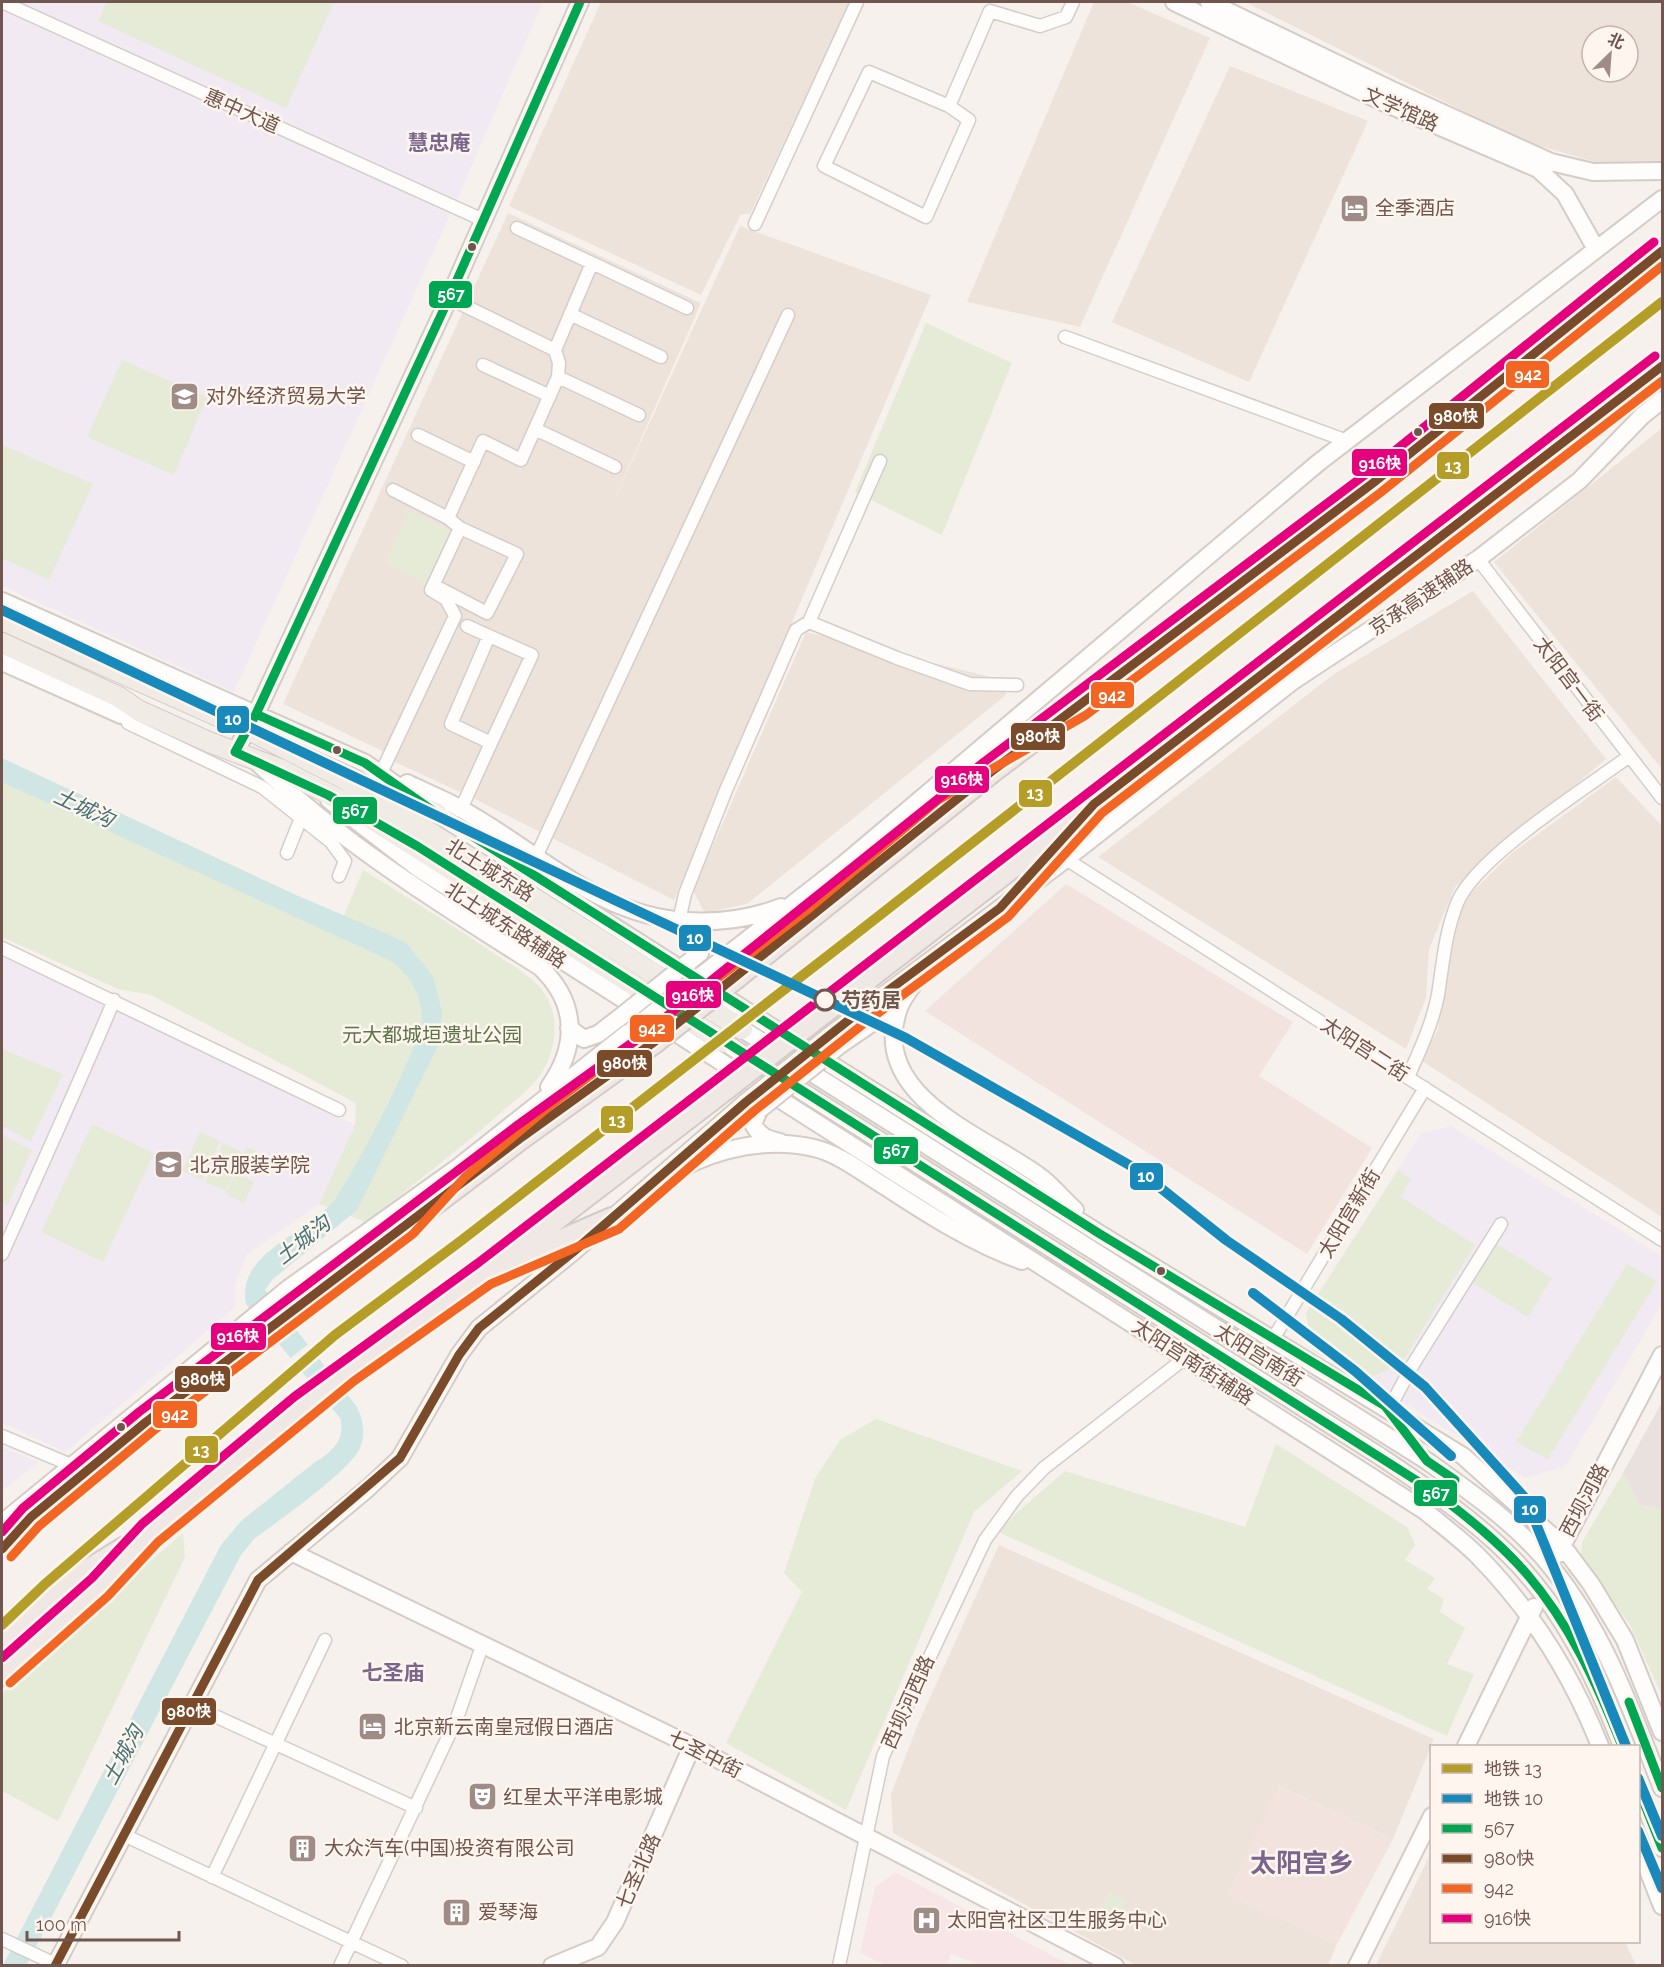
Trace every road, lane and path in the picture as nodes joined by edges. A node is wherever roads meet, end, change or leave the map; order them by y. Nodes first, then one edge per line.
1 (2, 2) edge
2 (580, 2) edge
3 (858, 2) edge
4 (1073, 2) edge
5 (1174, 2) edge
6 (1209, 2) edge
7 (949, 106) junction
8 (1662, 171) edge
9 (1662, 199) edge
10 (483, 220) junction
11 (756, 224) dead end
12 (517, 228) dead end
13 (1596, 249) junction
14 (1662, 251) edge
15 (592, 263) junction
16 (449, 298) junction
17 (687, 308) dead end
18 (570, 314) junction
19 (789, 315) dead end
20 (1065, 337) dead end
21 (555, 350) junction
22 (661, 357) dead end
23 (483, 365) dead end
24 (1662, 366) edge
25 (558, 377) junction
26 (550, 396) junction
27 (1662, 400) edge
28 (639, 415) dead end
29 (535, 429) junction
30 (418, 435) dead end
31 (1347, 441) junction
32 (880, 461) dead end
33 (474, 462) junction
34 (615, 467) dead end
35 (393, 490) dead end
36 (448, 518) junction
37 (460, 528) junction
38 (1478, 559) junction
39 (433, 585) junction
40 (2, 601) edge
41 (2, 620) edge
42 (809, 622) junction
43 (468, 626) dead end
44 (489, 636) junction
45 (2, 643) edge
46 (2, 662) edge
47 (1017, 685) dead end
48 (1079, 705) junction
49 (133, 717) junction
50 (251, 721) junction
51 (491, 743) junction
52 (235, 752) junction
53 (1629, 757) junction
54 (255, 759) junction
55 (365, 763) junction
56 (382, 771) junction
57 (344, 778) junction
58 (310, 784) junction
59 (931, 790) junction
60 (1662, 798) edge
61 (1094, 804) junction
62 (461, 809) junction
63 (436, 813) junction
64 (301, 818) junction
65 (286, 853) dead end
66 (536, 857) junction
67 (1066, 859) junction
68 (377, 860) junction
69 (419, 870) junction
70 (339, 876) dead end
71 (799, 901) junction
72 (1000, 908) junction
73 (681, 921) junction
74 (2, 948) edge
75 (930, 961) junction
76 (114, 1000) junction
77 (749, 1023) junction
78 (569, 1028) junction
79 (894, 1028) junction
80 (834, 1041) junction
81 (724, 1042) joint
82 (709, 1054) joint
83 (1408, 1077) junction
84 (1425, 1088) junction
85 (539, 1101) junction
86 (752, 1106) junction
87 (339, 1110) dead end
88 (783, 1142) junction
89 (458, 1167) junction
90 (651, 1185) junction
91 (612, 1219) junction
92 (1501, 1224) dead end
93 (405, 1225) junction
94 (1100, 1234) junction
95 (1662, 1240) edge
96 (2, 1254) edge
97 (485, 1273) junction
98 (1056, 1273) junction
99 (296, 1296) junction
100 (247, 1334) junction
101 (1273, 1338) junction
102 (1206, 1348) junction
103 (1662, 1355) edge
104 (1185, 1358) junction
105 (1387, 1408) junction
106 (146, 1422) junction
107 (2, 1436) edge
108 (1378, 1455) junction
109 (76, 1460) junction
110 (1427, 1461) junction
111 (1425, 1511) junction
112 (31, 1517) junction
113 (2, 1522) edge
114 (150, 1533) junction
115 (2, 1542) edge
116 (1561, 1544) junction
117 (2, 1549) edge
118 (291, 1552) junction
119 (1553, 1569) junction
120 (1541, 1594) junction
121 (1530, 1615) junction
122 (325, 1640) dead end
123 (2, 1641) edge
124 (482, 1646) junction
125 (2, 1674) edge
126 (194, 1706) junction
127 (1662, 1732) edge
128 (276, 1744) junction
129 (1466, 1745) edge
130 (1600, 1745) edge
131 (1622, 1745) edge
132 (692, 1746) junction
133 (1662, 1788) edge
134 (1640, 1792) edge
135 (416, 1808) junction
136 (1430, 1818) edge
137 (124, 1835) junction
138 (866, 1838) junction
139 (1662, 1848) edge
140 (1640, 1850) edge
141 (212, 1877) junction
142 (1662, 1906) edge
143 (7, 1941) edge
144 (351, 1942) junction
145 (372, 1953) junction
146 (51, 1962) edge
147 (340, 1965) edge
148 (376, 1965) edge
149 (402, 1965) edge
150 (552, 1965) edge
151 (839, 1965) edge
152 (1114, 1965) edge
153 (1357, 1965) edge

1 - 10 street, 惠中大道
2 - 10 street
3 - 11 street
4 - 7 street
5 - 13 street, 文学馆路
6 - 8 street, 文学馆路
7 - 7 street
9 - 13 street
10 - 16 street
12 - 15 street
13 - 31 street
14 - 48 highway
15 - 17 street
15 - 18 street
16 - 21 street
16 - 50 street
18 - 21 street
18 - 22 street
19 - 66 street
20 - 31 street
21 - 25 street
23 - 26 street
24 - 61 highway
25 - 26 street
25 - 28 street
26 - 29 street
27 - 38 street, 京承高速辅路
29 - 33 street
29 - 34 street
30 - 33 street
31 - 59 street
32 - 42 street
33 - 36 street
35 - 36 street
36 - 37 street
37 - 39 street
37 - 39 street
38 - 53 street, 太阳宫一街
38 - 67 street, 京承高速辅路
39 - 56 street
40 - 50 street
41 - 50 main road, 北土城东路
42 - 47 street
42 - 73 street
43 - 44 street
44 - 51 street
44 - 51 street
45 - 49 main road, 北土城东路
46 - 49 street
48 - 59 street
48 - 93 highway, bridge
49 - 52 main road, 北土城东路
49 - 64 street
50 - 52 street
50 - 55 street
50 - 57 main road, 北土城东路
51 - 62 street
52 - 54 main road, 北土城东路
53 - 60 street, 太阳宫一街
53 - 83 street
54 - 58 main road, 北土城东路
54 - 68 street
55 - 56 street
55 - 63 street
56 - 62 street
57 - 63 main road
57 - 77 main road, 北土城东路
58 - 69 street, 北土城东路辅路
58 - 81 main road, 北土城东路
59 - 71 street
61 - 72 street
61 - 97 highway, bridge
62 - 66 street
63 - 77 street
64 - 65 street
64 - 70 street
66 - 73 street
67 - 72 street, 京承高速辅路
67 - 83 street, 太阳宫二街
68 - 69 street
68 - 78 street
69 - 82 street, 北土城东路辅路
71 - 73 street
71 - 85 street, bridge
72 - 75 street, 京承高速辅路
73 - 78 street, bridge
74 - 76 street
75 - 79 street
75 - 80 street, 京承高速辅路
76 - 87 street
76 - 96 street
77 - 94 street
77 - 110 street, 太阳宫南街
78 - 85 street
79 - 80 street
79 - 94 street
80 - 86 street, 京承高速辅路, bridge
81 - 102 street, 太阳宫南街
82 - 98 street, 太阳宫南街辅路
83 - 84 street, 太阳宫二街
84 - 95 street, 太阳宫二街
84 - 101 street, 太阳宫新街
85 - 89 street
86 - 88 street
86 - 90 street, 京承高速辅路
88 - 90 street
88 - 98 street
89 - 93 highway
89 - 99 street
90 - 91 street, 京承高速辅路
91 - 97 highway
91 - 118 street, 京承高速辅路
92 - 105 street
93 - 99 highway
94 - 101 street
97 - 114 highway
98 - 104 street, 太阳宫南街辅路
99 - 100 highway
100 - 106 highway
100 - 109 street
101 - 105 street
102 - 104 street
102 - 108 street, 太阳宫南街
103 - 116 street, 西坝河路
104 - 111 street, 太阳宫南街辅路
104 - 138 street, 西坝河西路
105 - 110 street
105 - 116 street
106 - 109 highway
106 - 112 highway
107 - 109 street
108 - 111 street
108 - 120 street, 太阳宫南街
109 - 113 street
110 - 119 street, 太阳宫南街
111 - 121 street, 太阳宫南街辅路
112 - 115 highway
112 - 117 highway
114 - 123 highway
114 - 125 highway
116 - 119 street, 西坝河路
116 - 127 street
118 - 124 street, 七圣中街
118 - 126 street, 京承高速辅路
119 - 120 street, 西坝河路
119 - 133 street, 太阳宫南街
120 - 121 street, 西坝河路
120 - 131 street, 太阳宫南街
121 - 129 street, 西坝河路
121 - 130 street, 太阳宫南街辅路
122 - 128 street
124 - 132 street, 七圣中街
124 - 135 street
126 - 128 street
126 - 137 street, 京承高速辅路
128 - 135 street
128 - 141 street
132 - 138 street, 七圣中街
132 - 150 street, 七圣北路
134 - 139 street
135 - 144 street
136 - 153 street
137 - 141 street
137 - 146 street, 京承高速辅路
138 - 151 street, 西坝河西路
138 - 152 street, 七圣中街
140 - 142 street
141 - 144 street
143 - 146 street
144 - 145 street
144 - 147 street
145 - 148 street
145 - 149 street

